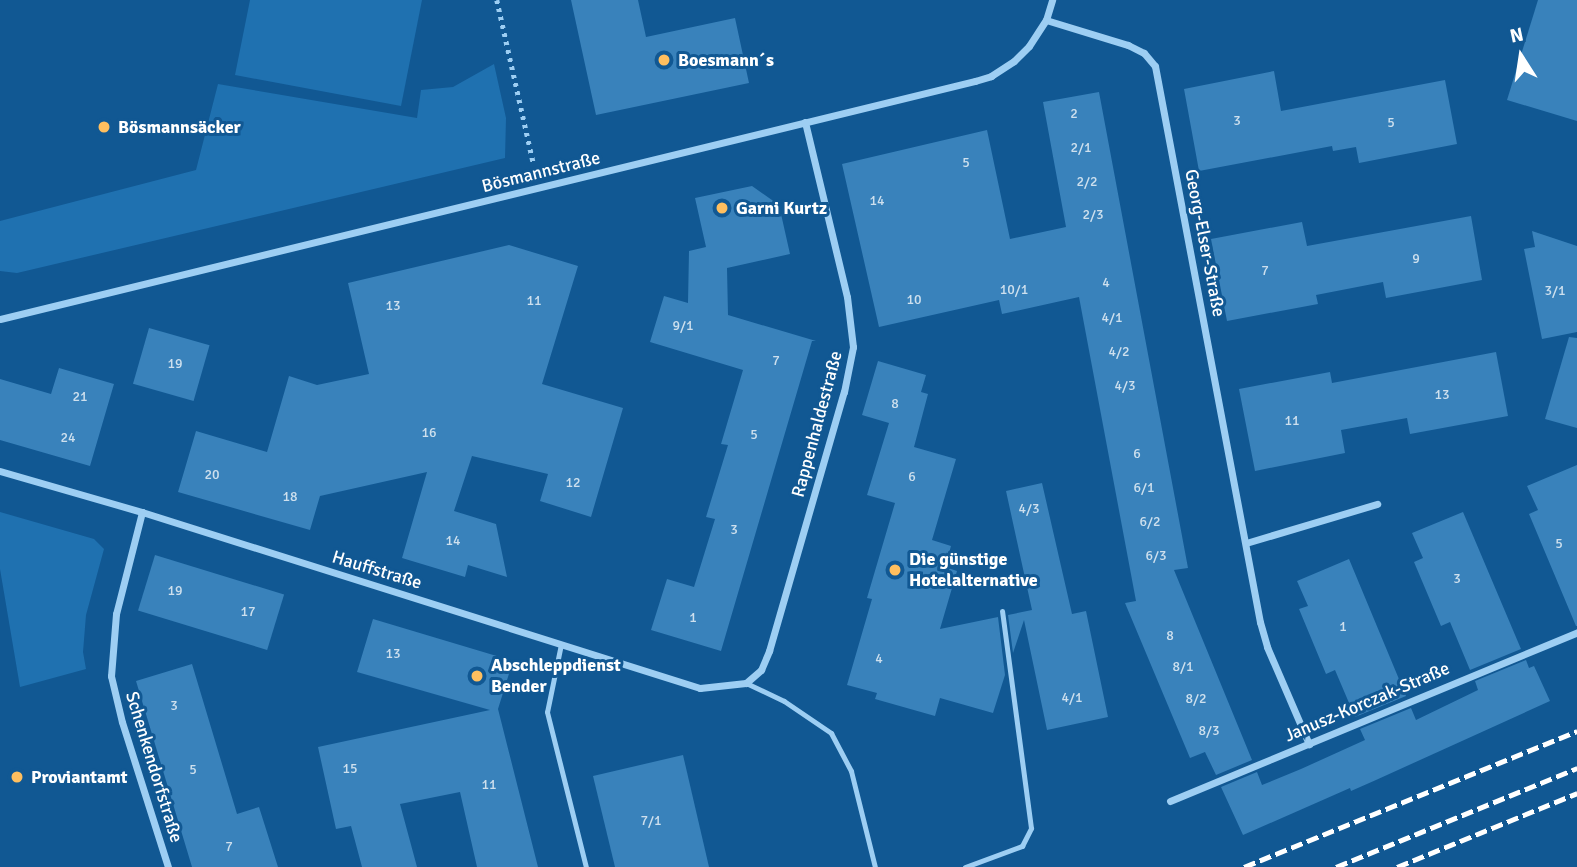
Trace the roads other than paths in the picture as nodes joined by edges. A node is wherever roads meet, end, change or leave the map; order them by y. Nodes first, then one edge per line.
1 (1052, 0) edge
2 (1046, 20) junction
3 (805, 122) junction
4 (0, 319) edge
5 (0, 471) edge
6 (1377, 504) dead end
7 (142, 512) junction
8 (1245, 543) junction
9 (1002, 611) dead end
10 (1577, 632) edge
11 (561, 644) junction
12 (746, 683) junction
13 (1309, 744) junction
14 (1170, 801) dead end
15 (168, 867) edge
16 (586, 867) edge
17 (875, 867) edge
18 (965, 867) edge

1 - 2 street, Bösmannstraße
2 - 3 street, Bösmannstraße
2 - 8 street, Georg-Elser-Straße
3 - 4 street, Bösmannstraße
3 - 12 street, Rappenhaldestraße
5 - 7 street, Hauffstraße
6 - 8 street
7 - 11 street, Hauffstraße
7 - 15 street, Schenkendorfstraße
8 - 13 street, Georg-Elser-Straße
9 - 18 lane
10 - 13 street, Janusz-Korczak-Straße
11 - 12 street, Hauffstraße
11 - 16 lane
12 - 17 lane
13 - 14 street, Janusz-Korczak-Straße

